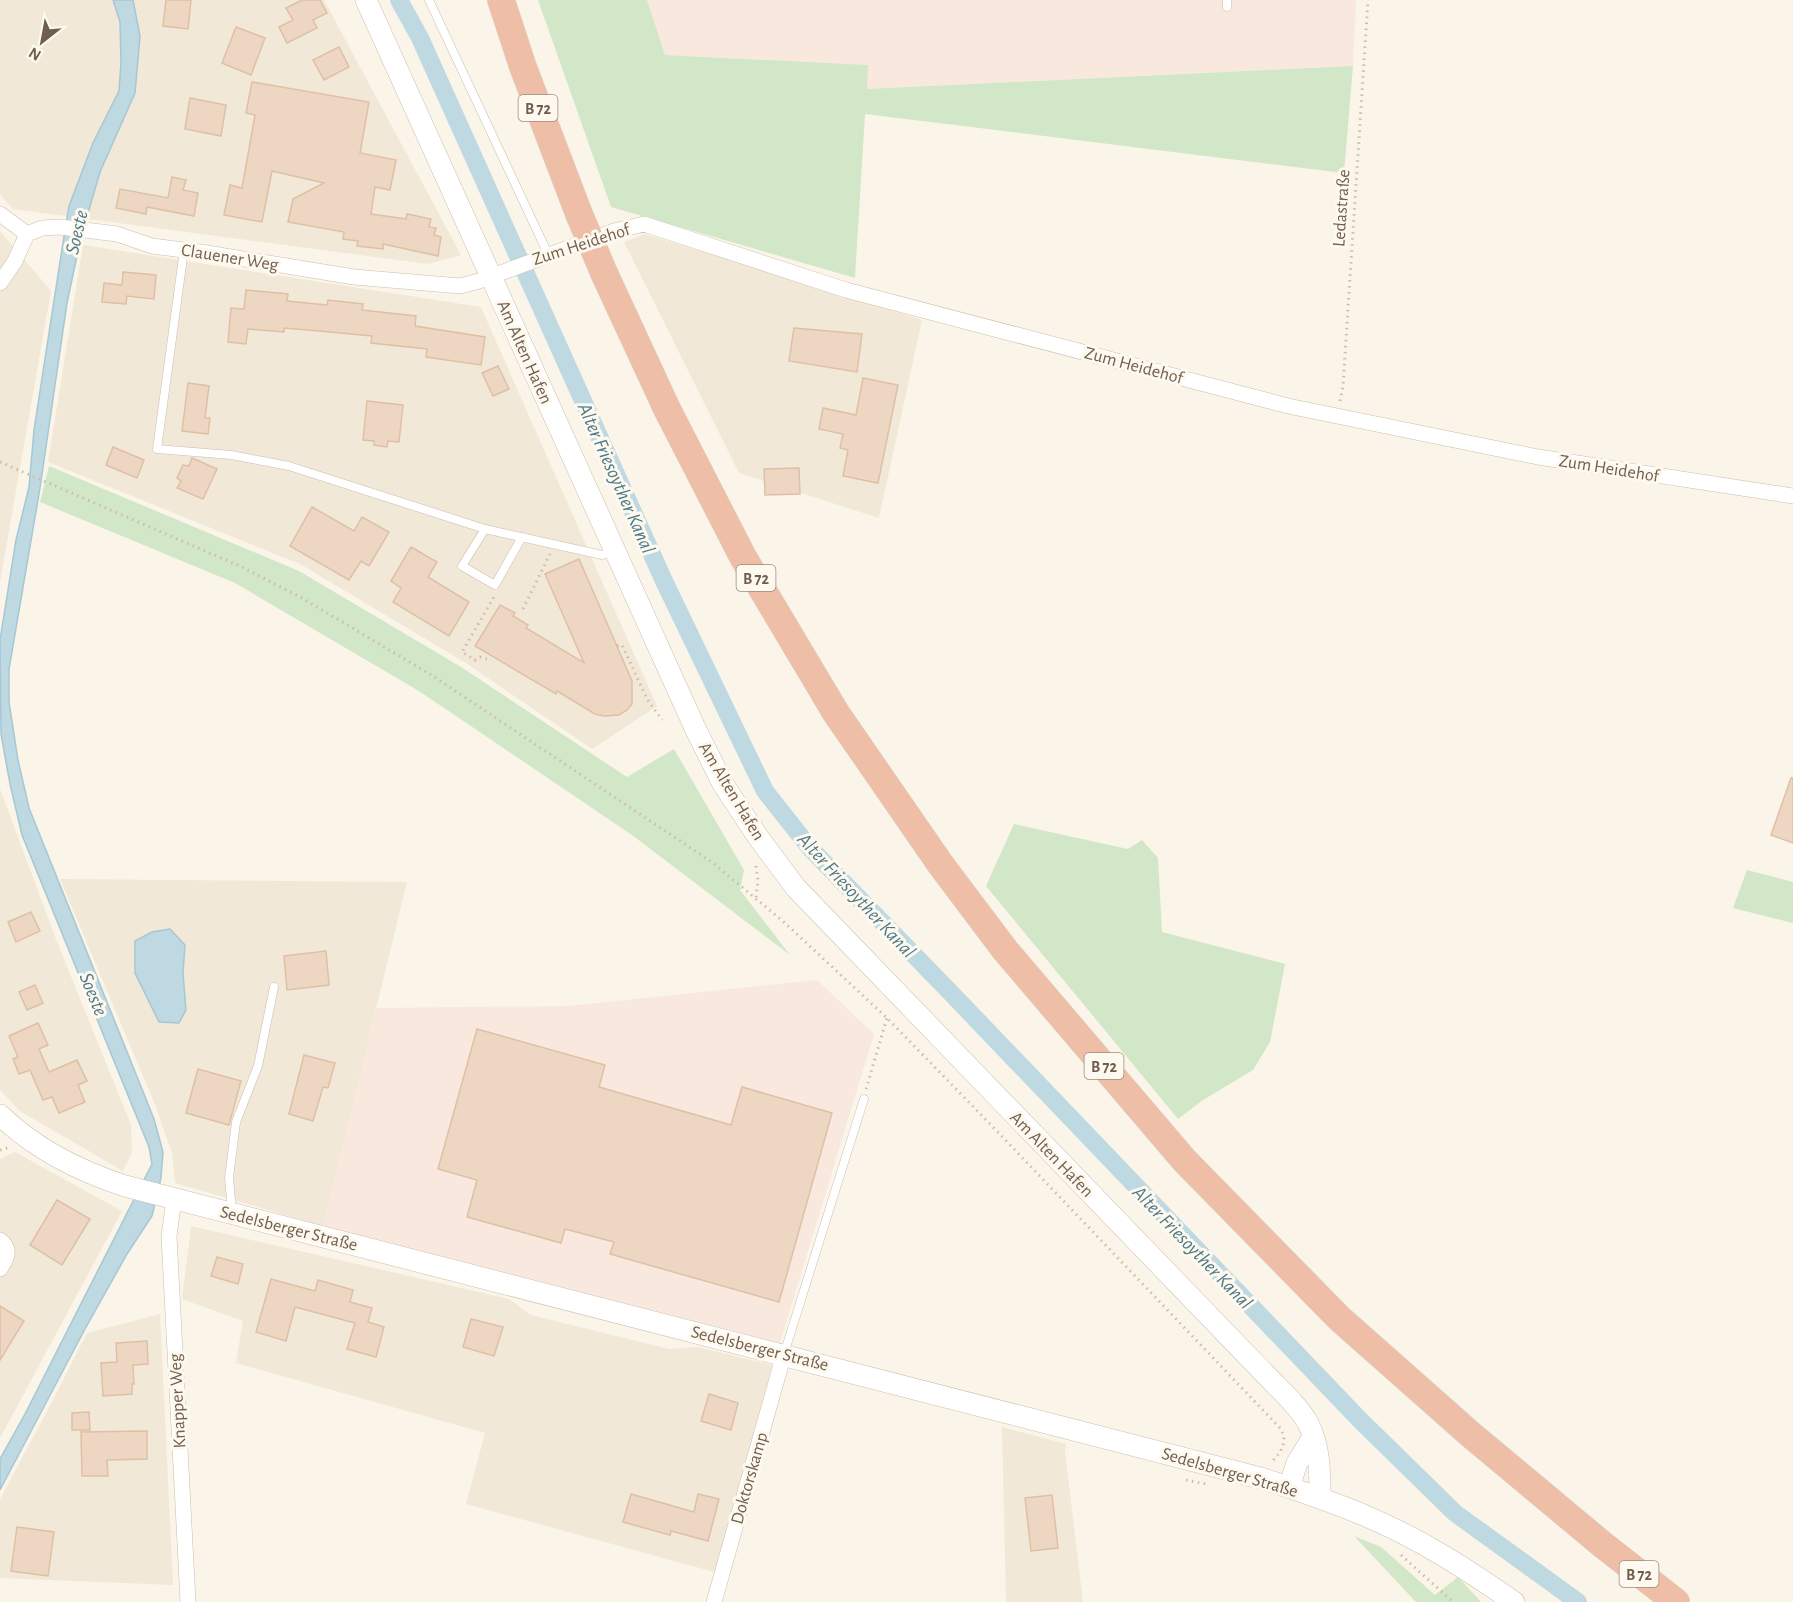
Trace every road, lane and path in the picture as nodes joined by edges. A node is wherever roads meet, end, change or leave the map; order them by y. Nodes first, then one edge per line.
1 (366, 0) edge
2 (429, 0) edge
3 (501, 0) edge
4 (1368, 0) edge
5 (0, 214) edge
6 (27, 234) junction
7 (184, 250) junction
8 (548, 254) junction
9 (501, 272) junction
10 (0, 284) edge
11 (1337, 417) junction
12 (0, 462) edge
13 (1793, 496) edge
14 (485, 529) junction
15 (522, 537) junction
16 (555, 544) junction
17 (615, 550) junction
18 (495, 585) junction
19 (523, 609) dead end
20 (617, 646) dead end
21 (487, 659) dead end
22 (662, 720) dead end
23 (274, 987) dead end
24 (886, 1018) junction
25 (864, 1099) joint
26 (4, 1126) edge
27 (169, 1198) junction
28 (232, 1214) junction
29 (0, 1240) edge
30 (0, 1269) edge
31 (784, 1354) junction
32 (1313, 1437) junction
33 (1264, 1479) junction
34 (1289, 1487) junction
35 (1320, 1498) junction
36 (1393, 1548) dead end
37 (188, 1602) edge
38 (714, 1602) edge
39 (1453, 1602) edge
40 (1514, 1602) edge
41 (1676, 1602) edge

1 - 9 street, Am Alten Hafen
2 - 8 lane
3 - 41 highway, B 72, bridge
4 - 11 path, Ledastraße
5 - 6 street
6 - 7 street, Clauener Weg
6 - 10 street
7 - 9 street, Clauener Weg
7 - 14 lane
8 - 9 street, Zum Heidehof
8 - 11 street, Zum Heidehof
9 - 17 street, Am Alten Hafen
11 - 13 street, Zum Heidehof
12 - 24 path
14 - 15 lane
14 - 18 lane
15 - 16 lane
15 - 18 lane
16 - 17 lane
16 - 19 path
17 - 32 street, Am Alten Hafen
18 - 21 path
20 - 22 path
23 - 28 lane
24 - 25 path
24 - 33 path
25 - 31 lane
26 - 27 street, Sedelsberger Straße
27 - 28 street, Sedelsberger Straße
27 - 37 street, Knapper Weg
28 - 31 street, Sedelsberger Straße
29 - 30 street
31 - 33 street, Sedelsberger Straße
31 - 38 street, Doktorskamp
32 - 34 street
32 - 35 street, Am Alten Hafen
33 - 34 street, Sedelsberger Straße
34 - 35 street, Sedelsberger Straße
35 - 40 street, Sedelsberger Straße
36 - 39 path

